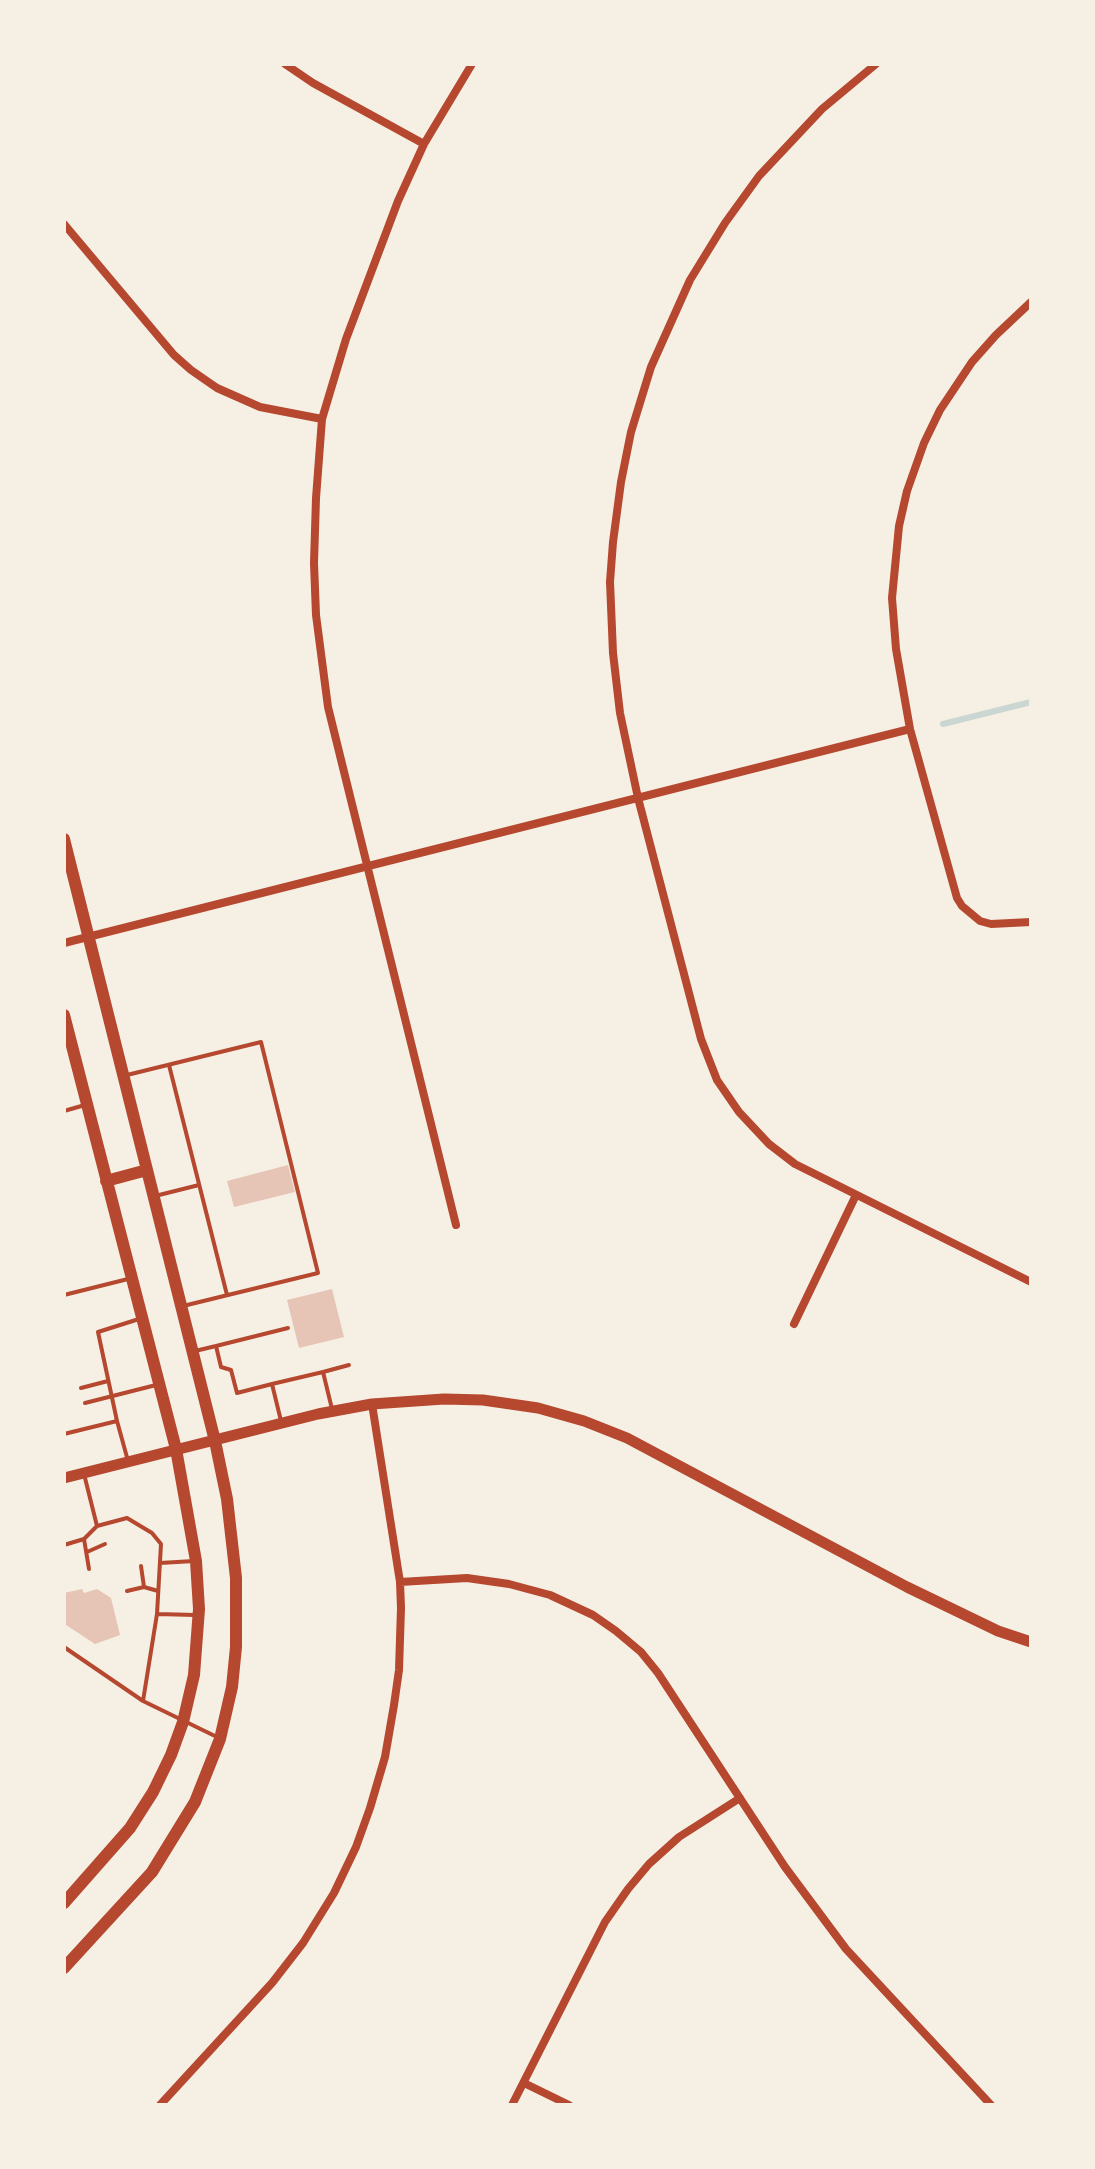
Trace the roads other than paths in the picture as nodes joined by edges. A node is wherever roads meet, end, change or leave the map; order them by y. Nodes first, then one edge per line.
1 (285, 64) edge
2 (472, 64) edge
3 (876, 64) edge
4 (424, 144) junction
5 (64, 224) edge
6 (1031, 302) edge
7 (322, 419) junction
8 (910, 729) junction
9 (638, 798) junction
10 (64, 839) edge
11 (366, 867) junction
12 (1031, 922) edge
13 (89, 937) junction
14 (64, 943) edge
15 (64, 1015) edge
16 (169, 1065) junction
17 (124, 1076) junction
18 (86, 1104) junction
19 (64, 1111) edge
20 (147, 1170) junction
21 (106, 1181) junction
22 (199, 1185) junction
23 (856, 1195) junction
24 (154, 1196) junction
25 (456, 1225) dead end
26 (131, 1278) junction
27 (1031, 1282) edge
28 (64, 1295) edge
29 (227, 1295) junction
30 (180, 1307) junction
31 (142, 1318) junction
32 (794, 1324) dead end
33 (288, 1328) dead end
34 (216, 1346) junction
35 (192, 1351) junction
36 (349, 1365) dead end
37 (323, 1372) junction
38 (108, 1381) junction
39 (159, 1384) junction
40 (272, 1384) junction
41 (81, 1388) dead end
42 (112, 1396) junction
43 (85, 1403) dead end
44 (372, 1404) junction
45 (332, 1411) junction
46 (117, 1421) junction
47 (281, 1424) junction
48 (64, 1434) edge
49 (215, 1441) junction
50 (176, 1449) junction
51 (129, 1463) junction
52 (83, 1473) junction
53 (64, 1478) edge
54 (97, 1526) junction
55 (84, 1539) junction
56 (105, 1544) dead end
57 (64, 1545) edge
58 (87, 1552) junction
59 (196, 1561) junction
60 (160, 1563) junction
61 (141, 1566) dead end
62 (89, 1569) dead end
63 (400, 1582) junction
64 (144, 1587) junction
65 (127, 1591) dead end
66 (158, 1591) junction
67 (157, 1614) junction
68 (198, 1615) junction
69 (1031, 1642) edge
70 (64, 1648) edge
71 (143, 1701) junction
72 (183, 1722) junction
73 (220, 1739) junction
74 (740, 1798) junction
75 (64, 1903) edge
76 (64, 1968) edge
77 (524, 2083) junction
78 (160, 2105) edge
79 (512, 2105) edge
80 (569, 2105) edge
81 (991, 2105) edge

1 - 4 street
2 - 4 street
3 - 9 street
4 - 7 street
5 - 7 street
6 - 8 street
7 - 11 street
8 - 9 street
8 - 12 street
9 - 11 street
9 - 23 street
10 - 13 main road
11 - 13 street
11 - 25 street
13 - 14 street
13 - 17 main road
15 - 18 main road
16 - 17 lane
16 - 22 lane
16 - 29 lane
17 - 20 main road
18 - 19 lane
18 - 21 main road
20 - 21 main road
20 - 24 main road
21 - 26 main road
22 - 24 lane
22 - 29 lane
23 - 27 street
23 - 32 street
24 - 30 main road
26 - 28 lane
26 - 31 main road
29 - 30 lane
30 - 35 main road
31 - 38 lane
31 - 39 main road
33 - 34 lane
34 - 35 lane
34 - 40 lane
35 - 49 main road
36 - 37 lane
37 - 40 lane
37 - 45 lane
38 - 41 lane
38 - 42 lane
39 - 42 lane
39 - 50 main road
40 - 47 lane
42 - 43 lane
42 - 46 lane
44 - 45 street
44 - 63 street
44 - 69 street
45 - 47 street
46 - 48 lane
46 - 51 lane
47 - 49 street
49 - 50 street
49 - 73 main road
50 - 51 street
50 - 59 main road
51 - 52 street
52 - 53 street
52 - 54 lane
54 - 55 lane
54 - 60 lane
55 - 57 lane
55 - 58 lane
56 - 58 lane
58 - 62 lane
59 - 60 lane
59 - 68 main road
60 - 66 lane
61 - 64 lane
63 - 74 street
63 - 78 street
64 - 65 lane
64 - 66 lane
66 - 67 lane
67 - 68 lane
67 - 71 lane
68 - 72 main road
70 - 71 lane
71 - 72 lane
72 - 73 lane
72 - 75 main road
73 - 76 main road
74 - 77 street
74 - 81 street
77 - 79 street
77 - 80 street

